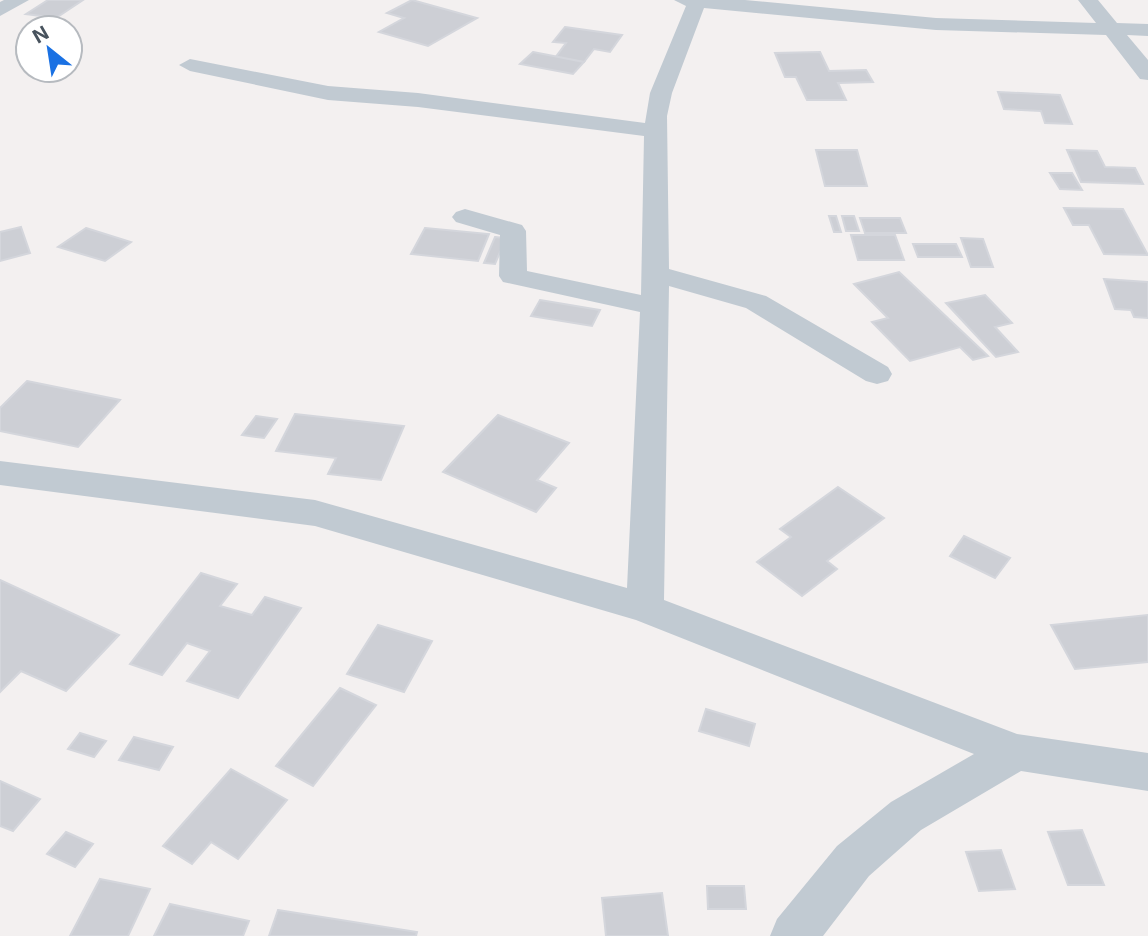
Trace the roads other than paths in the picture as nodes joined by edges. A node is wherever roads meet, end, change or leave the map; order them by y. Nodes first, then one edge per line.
1 (19, 0) edge
2 (1088, 0) edge
3 (690, 1) edge
4 (0, 10) edge
5 (1114, 30) junction
6 (1148, 30) edge
7 (190, 65) dead end
8 (1148, 74) edge
9 (656, 131) junction
10 (465, 216) dead end
11 (656, 274) junction
12 (655, 307) junction
13 (877, 374) dead end
14 (0, 473) edge
15 (645, 608) junction
16 (1016, 752) junction
17 (1148, 772) edge
18 (794, 936) edge

1 - 4 street
2 - 5 street
3 - 5 street
3 - 9 street
5 - 6 street
5 - 8 street
7 - 9 street
9 - 11 street
10 - 12 street
11 - 12 street
11 - 13 street
12 - 15 street
14 - 15 street
15 - 16 street
16 - 17 street
16 - 18 street

